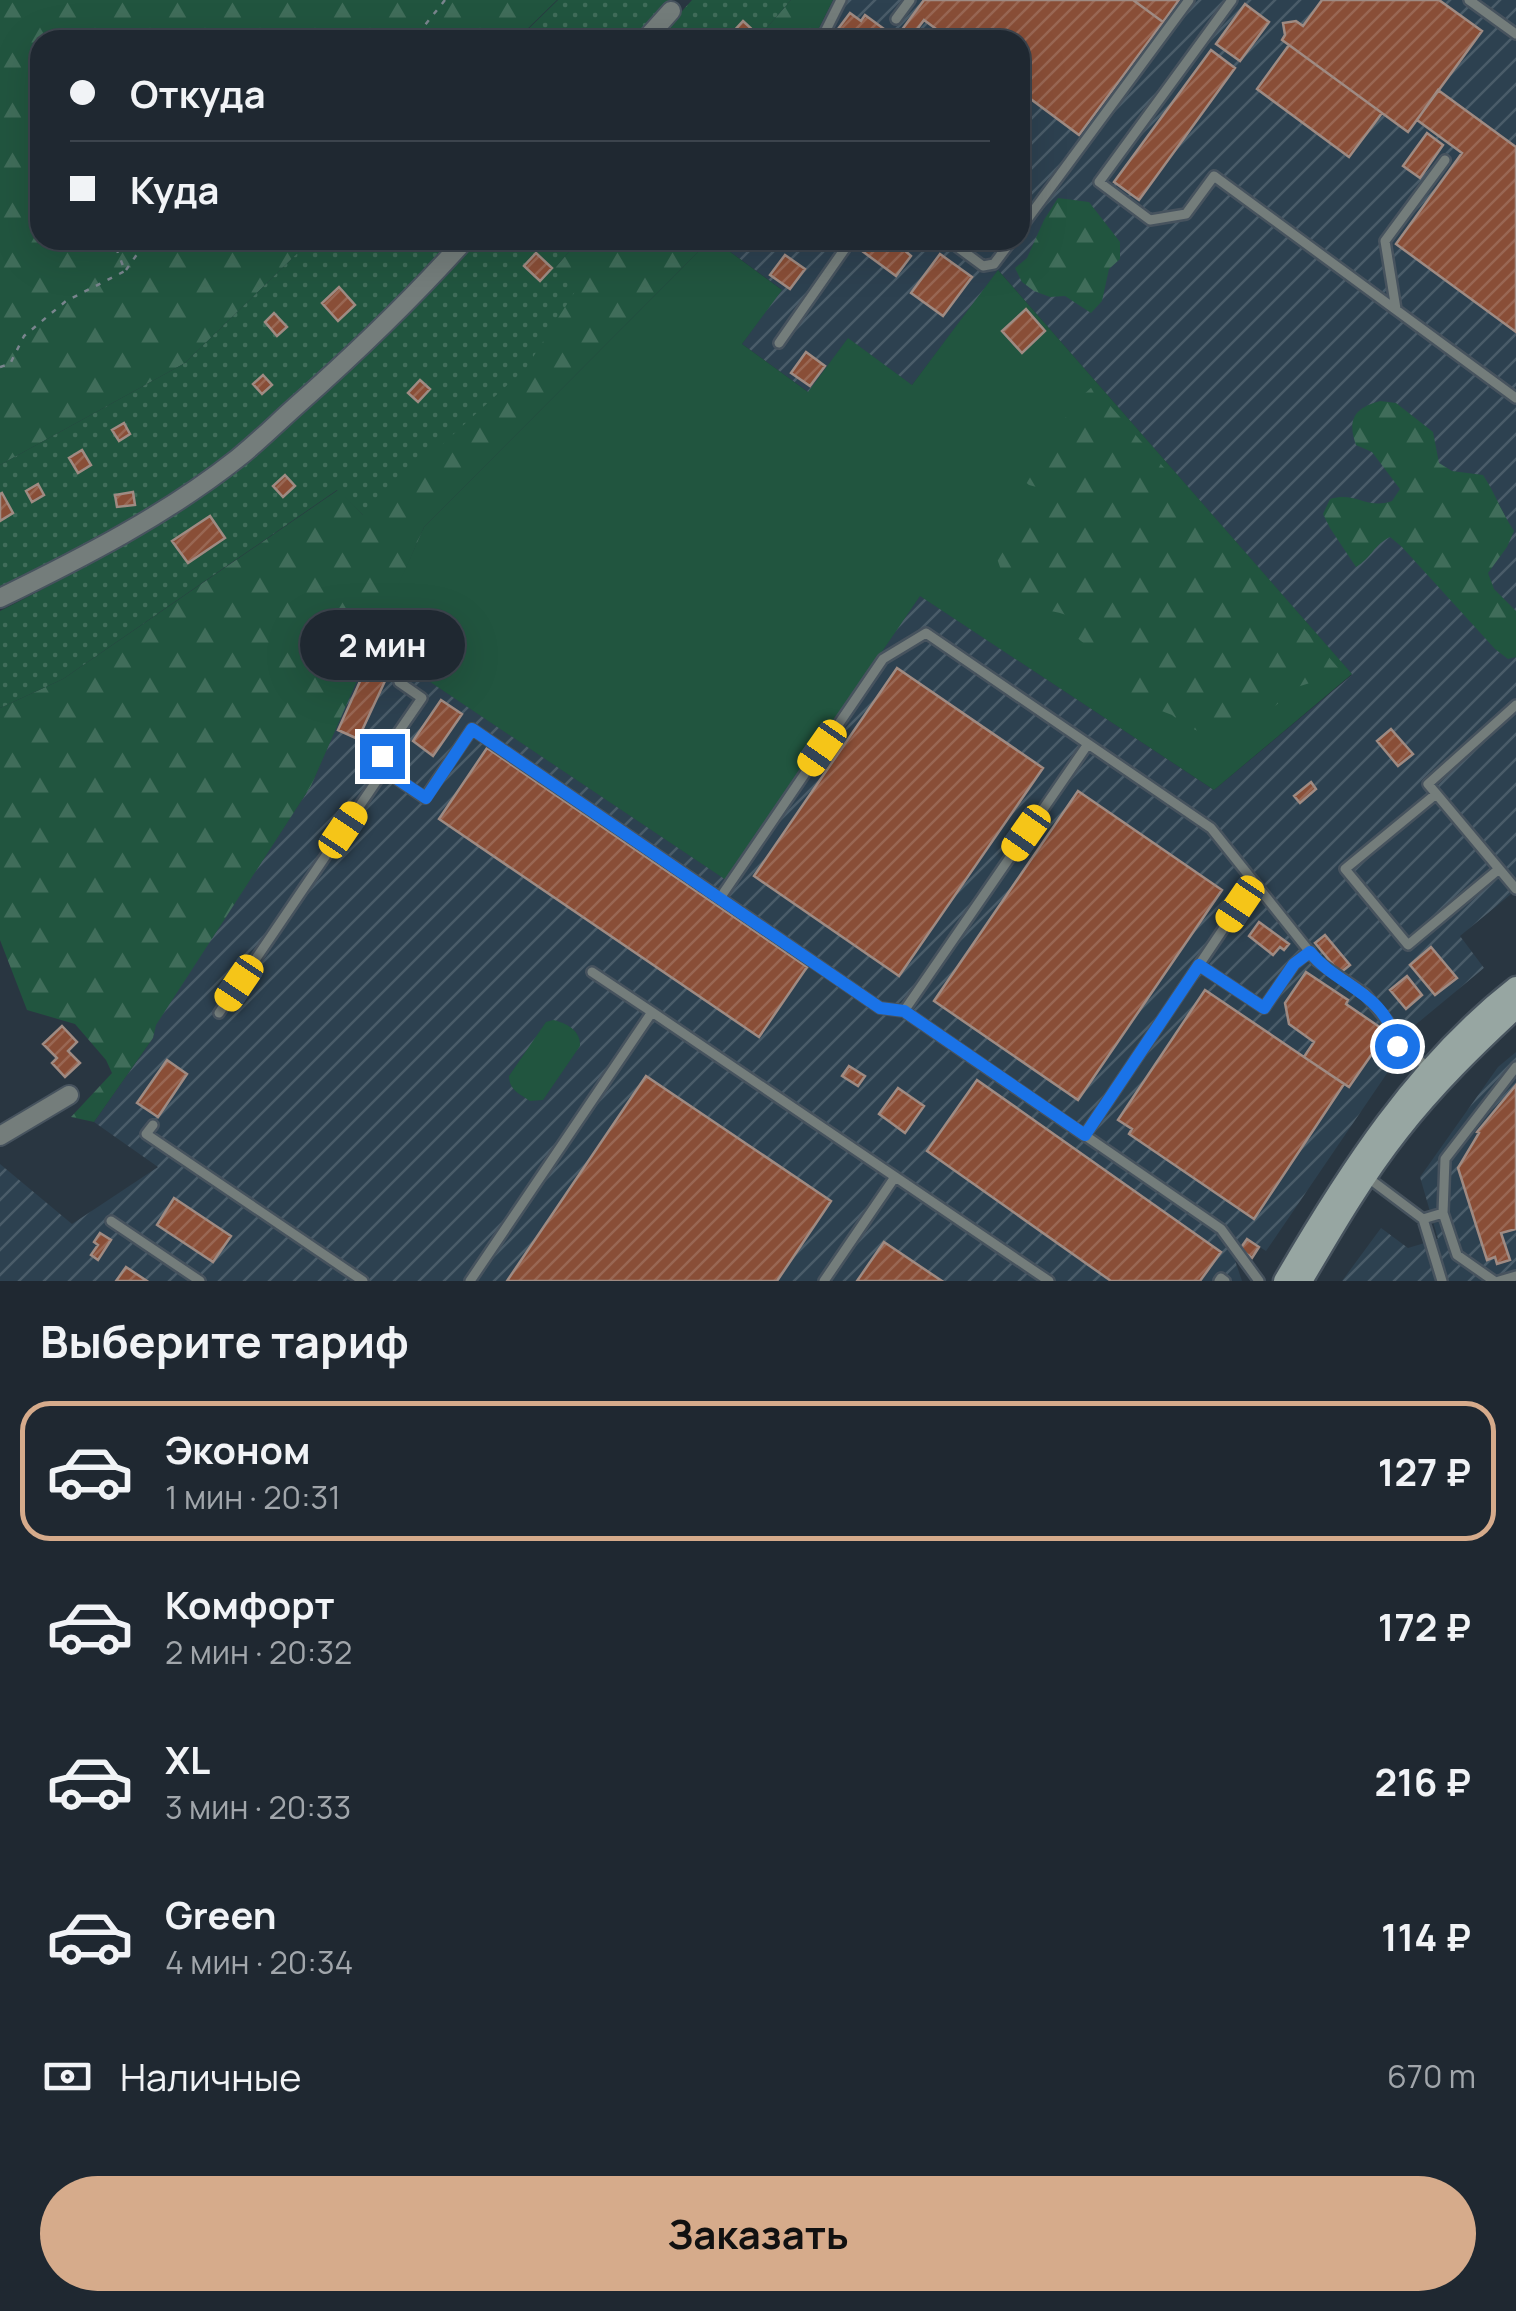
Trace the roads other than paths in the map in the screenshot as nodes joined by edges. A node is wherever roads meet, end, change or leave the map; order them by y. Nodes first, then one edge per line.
1 (841, 0) edge
2 (910, 0) edge
3 (1189, 0) edge
4 (1232, 0) edge
5 (1469, 0) edge
6 (676, 6) edge
7 (896, 19) dead end
8 (654, 30) edge
9 (826, 30) edge
10 (1516, 34) edge
11 (1444, 160) dead end
12 (1030, 215) edge
13 (456, 250) edge
14 (843, 250) edge
15 (961, 250) edge
16 (1004, 250) edge
17 (1396, 310) junction
18 (779, 343) dead end
19 (1516, 398) edge
20 (0, 598) edge
21 (399, 682) dead end
22 (1516, 705) edge
23 (1088, 744) junction
24 (384, 770) junction
25 (1436, 794) junction
26 (1499, 869) junction
27 (1259, 889) junction
28 (1516, 889) edge
29 (720, 898) junction
30 (1310, 952) junction
31 (1199, 965) junction
32 (592, 972) dead end
33 (1516, 986) edge
34 (1516, 1008) edge
35 (904, 1011) junction
36 (652, 1012) junction
37 (218, 1013) dead end
38 (1516, 1067) edge
39 (1437, 1074) junction
40 (68, 1095) dead end
41 (153, 1125) dead end
42 (1085, 1135) junction
43 (0, 1136) edge
44 (895, 1177) junction
45 (1367, 1177) junction
46 (1443, 1213) junction
47 (1423, 1219) junction
48 (111, 1221) dead end
49 (1516, 1276) edge
50 (200, 1281) edge
51 (363, 1281) edge
52 (470, 1281) edge
53 (824, 1281) edge
54 (1049, 1281) edge
55 (1260, 1281) edge
56 (1284, 1281) edge
57 (1302, 1281) edge
58 (1442, 1281) edge
59 (1497, 1281) edge

1 - 9 lane
2 - 7 lane
3 - 12 lane
4 - 17 lane
5 - 10 lane
6 - 8 street
11 - 17 lane
13 - 20 street
14 - 18 lane
15 - 16 lane
17 - 19 lane
21 - 24 lane
22 - 25 lane
23 - 27 lane
23 - 29 lane
23 - 35 lane
24 - 29 lane
24 - 37 lane
25 - 26 lane
25 - 26 lane
26 - 28 lane
27 - 30 lane
27 - 31 lane
29 - 35 lane
30 - 31 lane
30 - 39 lane
31 - 42 lane
32 - 36 lane
33 - 39 main road
34 - 39 main road
35 - 42 lane
36 - 44 lane
36 - 52 lane
38 - 46 lane
39 - 45 main road
39 - 56 main road
40 - 43 street
41 - 51 lane
42 - 55 lane
44 - 53 lane
44 - 54 lane
45 - 47 lane
45 - 57 main road
46 - 47 lane
46 - 59 lane
47 - 58 lane
48 - 50 lane
49 - 59 lane

